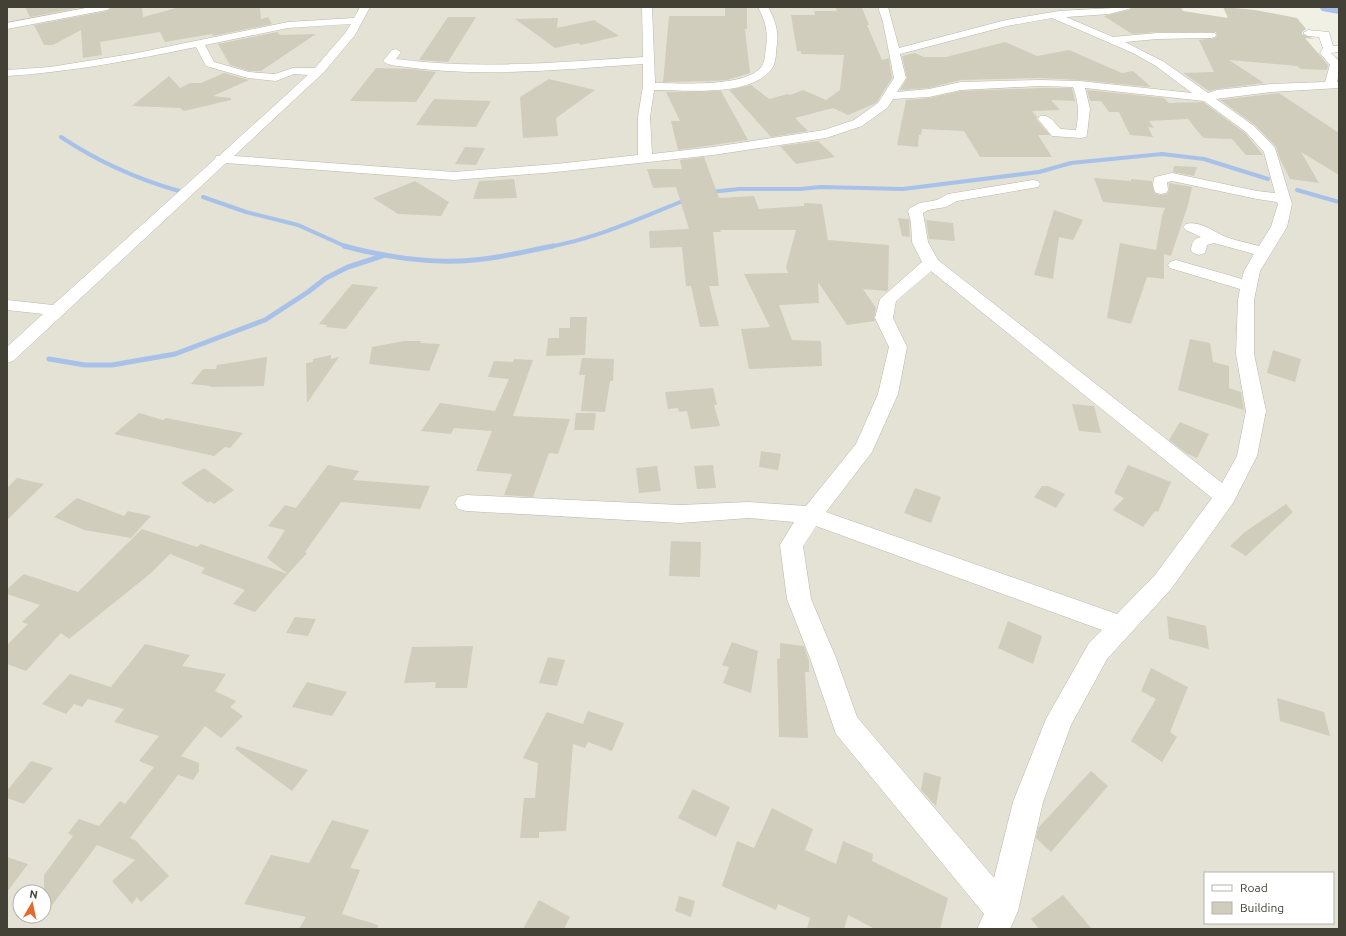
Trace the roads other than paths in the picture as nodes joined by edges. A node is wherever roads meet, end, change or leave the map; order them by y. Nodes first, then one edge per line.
1 (107, 7) edge
2 (365, 7) edge
3 (647, 7) edge
4 (763, 7) edge
5 (883, 7) edge
6 (1126, 7) edge
7 (1056, 16) junction
8 (357, 21) junction
9 (7, 26) edge
10 (1308, 32) dead end
11 (1211, 35) dead end
12 (1114, 40) junction
13 (199, 43) junction
14 (1334, 49) edge
15 (396, 52) dead end
16 (895, 52) junction
17 (648, 60) junction
18 (318, 72) junction
19 (7, 73) edge
20 (1077, 84) junction
21 (1335, 85) edge
22 (649, 86) junction
23 (888, 96) junction
24 (1206, 98) junction
25 (1044, 119) dead end
26 (221, 159) junction
27 (645, 159) junction
28 (1033, 184) dead end
29 (1161, 190) dead end
30 (1283, 198) junction
31 (1191, 227) dead end
32 (1214, 238) junction
33 (1199, 250) dead end
34 (1263, 252) junction
35 (931, 263) junction
36 (1176, 265) dead end
37 (1249, 286) junction
38 (7, 304) edge
39 (58, 311) junction
40 (7, 357) edge
41 (1224, 497) junction
42 (466, 502) dead end
43 (811, 515) junction
44 (1122, 626) junction
45 (997, 920) edge

1 - 9 street
2 - 8 street
3 - 17 street
4 - 22 street
5 - 16 street
6 - 7 street
7 - 12 street
7 - 16 street
8 - 13 street
8 - 18 street
10 - 14 street
11 - 12 street
12 - 24 street
13 - 18 street
13 - 19 street
14 - 21 street
15 - 17 street
16 - 23 street
17 - 22 street
18 - 26 street
20 - 23 street
20 - 24 street
20 - 25 street
21 - 24 street
22 - 27 street
23 - 27 street
24 - 30 street
26 - 27 street
26 - 39 street
28 - 35 street
29 - 30 street
30 - 34 street
31 - 32 street
32 - 33 street
32 - 34 street
34 - 37 street
35 - 41 street
35 - 43 street
36 - 37 street
37 - 41 street
38 - 39 street
39 - 40 street
41 - 44 street
42 - 43 street
43 - 44 street
43 - 45 street
44 - 45 street

